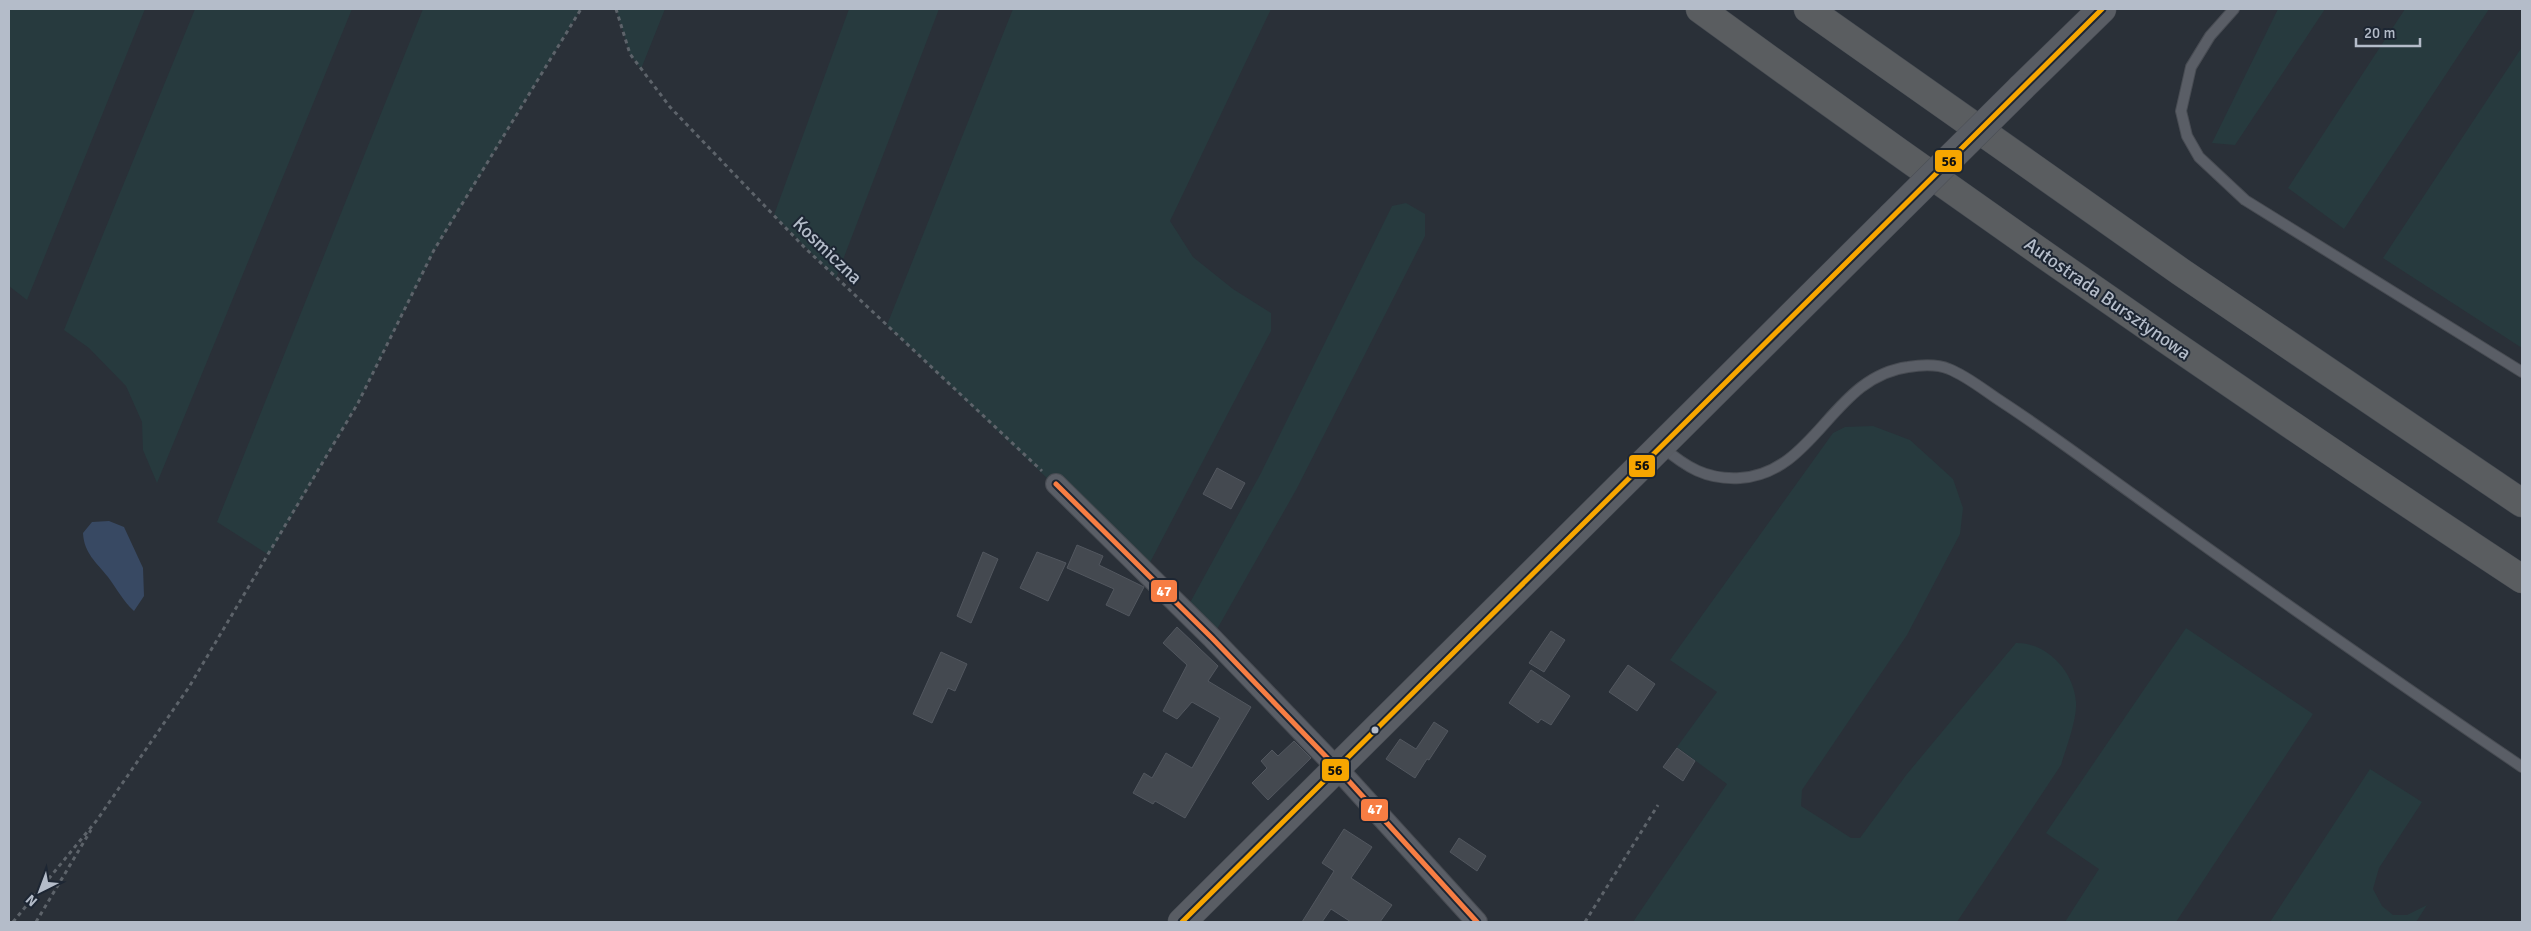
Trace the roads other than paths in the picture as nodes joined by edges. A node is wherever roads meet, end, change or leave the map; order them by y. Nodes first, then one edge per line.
1 (1808, 9) edge
2 (2102, 9) edge
3 (2234, 9) edge
4 (1705, 12) edge
5 (2522, 372) edge
6 (1661, 446) junction
7 (1056, 484) road end
8 (2522, 503) edge
9 (2522, 579) edge
10 (2522, 766) edge
11 (1336, 767) junction
12 (1182, 922) edge
13 (1476, 922) edge

1 - 8 highway
2 - 6 main road, bridge
3 - 5 lane
4 - 9 highway, Autostrada Bursztynowa
6 - 10 lane
6 - 11 main road
7 - 11 street
11 - 12 main road
11 - 13 street

